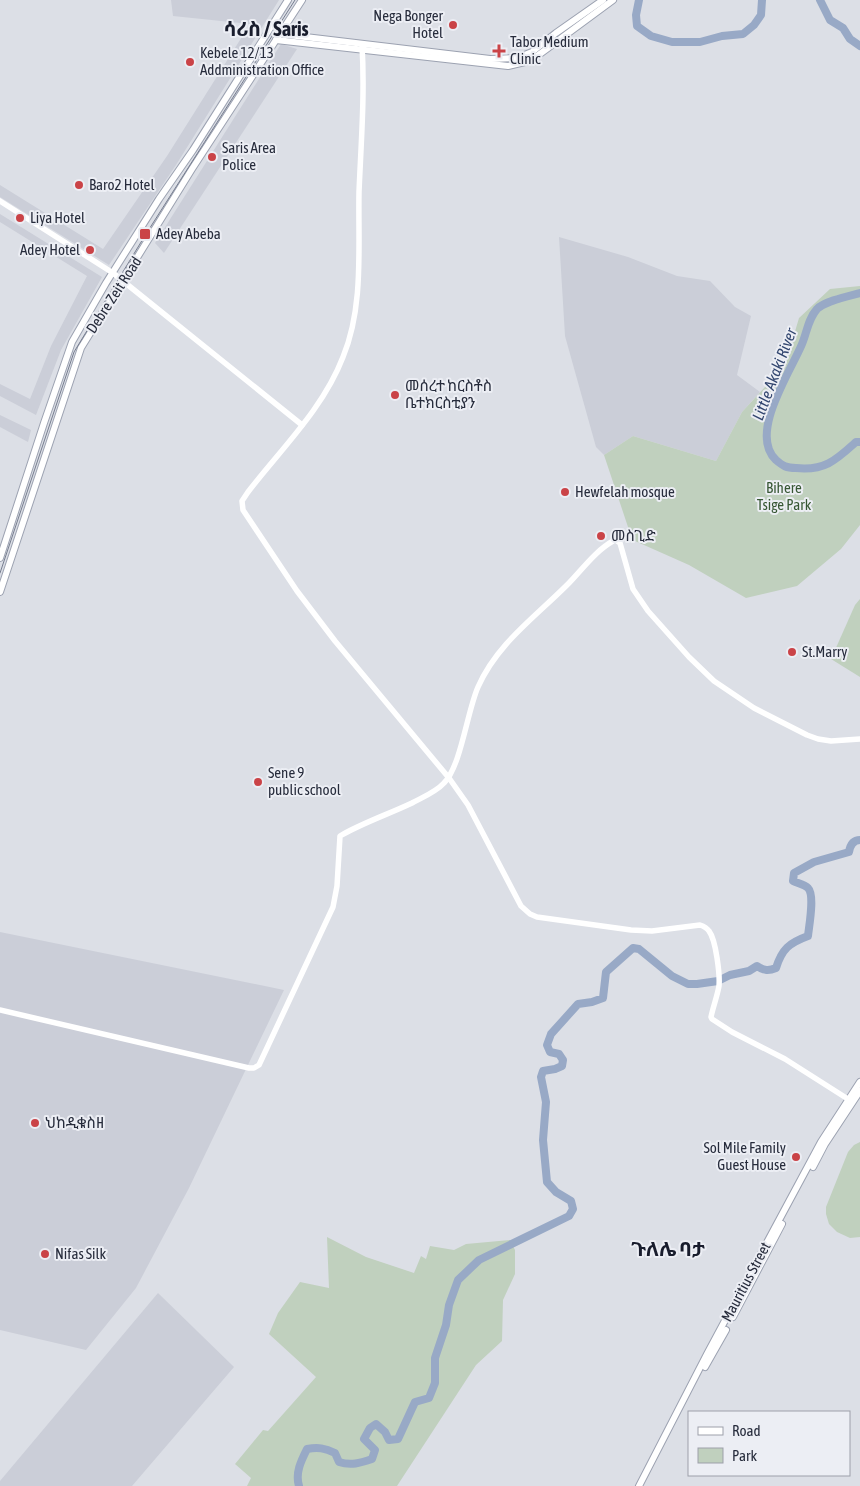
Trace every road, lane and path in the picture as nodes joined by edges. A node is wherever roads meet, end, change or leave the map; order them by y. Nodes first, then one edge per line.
1 (288, 0) edge
2 (302, 0) edge
3 (603, 0) edge
4 (613, 0) edge
5 (280, 34) junction
6 (276, 40) junction
7 (362, 47) junction
8 (0, 201) edge
9 (113, 272) junction
10 (123, 281) junction
11 (106, 283) junction
12 (117, 290) junction
13 (302, 425) junction
14 (0, 558) edge
15 (0, 592) edge
16 (860, 739) edge
17 (448, 778) junction
18 (0, 1010) edge
19 (860, 1082) edge
20 (860, 1091) edge
21 (850, 1101) junction
22 (639, 1486) edge
23 (644, 1486) edge

1 - 9 main road, Debre Zeit Road
2 - 5 main road, Debre Zeit Road
3 - 7 main road
4 - 7 main road
5 - 6 main road, Debre Zeit Road
5 - 7 main road
6 - 7 main road
6 - 10 main road, Debre Zeit Road
7 - 13 street
8 - 9 street
9 - 10 street
9 - 11 main road, Debre Zeit Road
10 - 12 main road, Debre Zeit Road
10 - 13 street
11 - 12 main road
11 - 14 main road, Debre Zeit Road
12 - 15 main road, Debre Zeit Road
13 - 17 street
16 - 17 street
17 - 18 street
17 - 21 street
19 - 21 main road, Mauritius Street
20 - 21 main road, Mauritius Street
21 - 22 main road, Mauritius Street
21 - 23 main road, Mauritius Street

